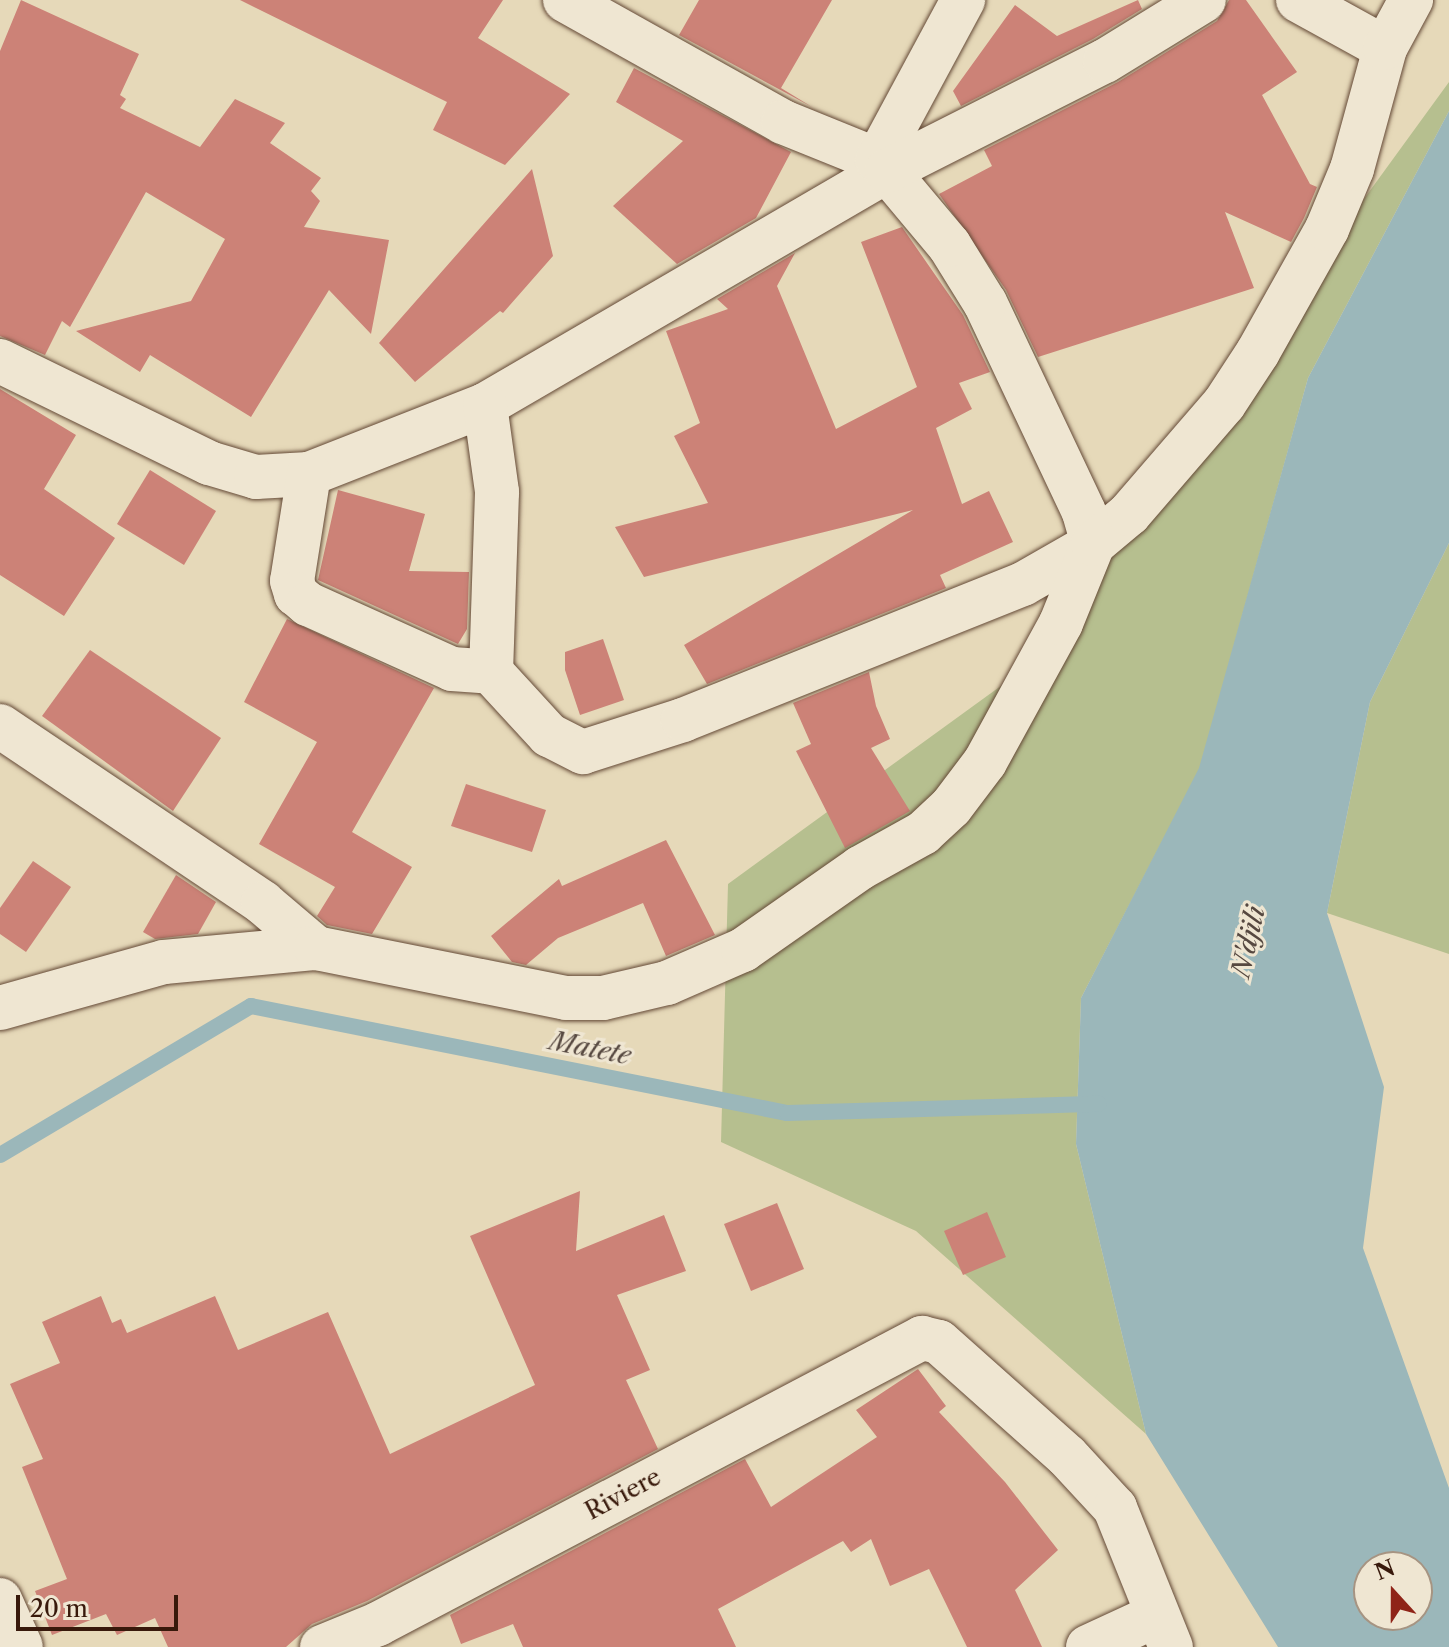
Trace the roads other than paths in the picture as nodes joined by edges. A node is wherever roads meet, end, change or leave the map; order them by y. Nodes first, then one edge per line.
1 (565, 0) edge
2 (963, 0) edge
3 (1204, 0) edge
4 (1298, 0) edge
5 (1411, 0) edge
6 (1385, 48) junction
7 (882, 166) junction
8 (0, 361) edge
9 (485, 405) junction
10 (309, 474) junction
11 (1093, 544) junction
12 (491, 672) junction
13 (0, 726) edge
14 (316, 948) junction
15 (0, 1008) edge
16 (0, 1600) edge
17 (1163, 1632) edge
18 (21, 1647) edge
19 (322, 1647) edge
20 (1088, 1647) edge

1 - 7 street
2 - 7 street
3 - 7 street
4 - 6 street
5 - 6 street
6 - 11 street
7 - 9 street
7 - 11 street
8 - 10 street
9 - 10 street
9 - 12 street
10 - 12 street
11 - 12 street
11 - 14 street
13 - 14 street
14 - 15 street
16 - 18 street
17 - 19 street, Riviere
17 - 20 street

